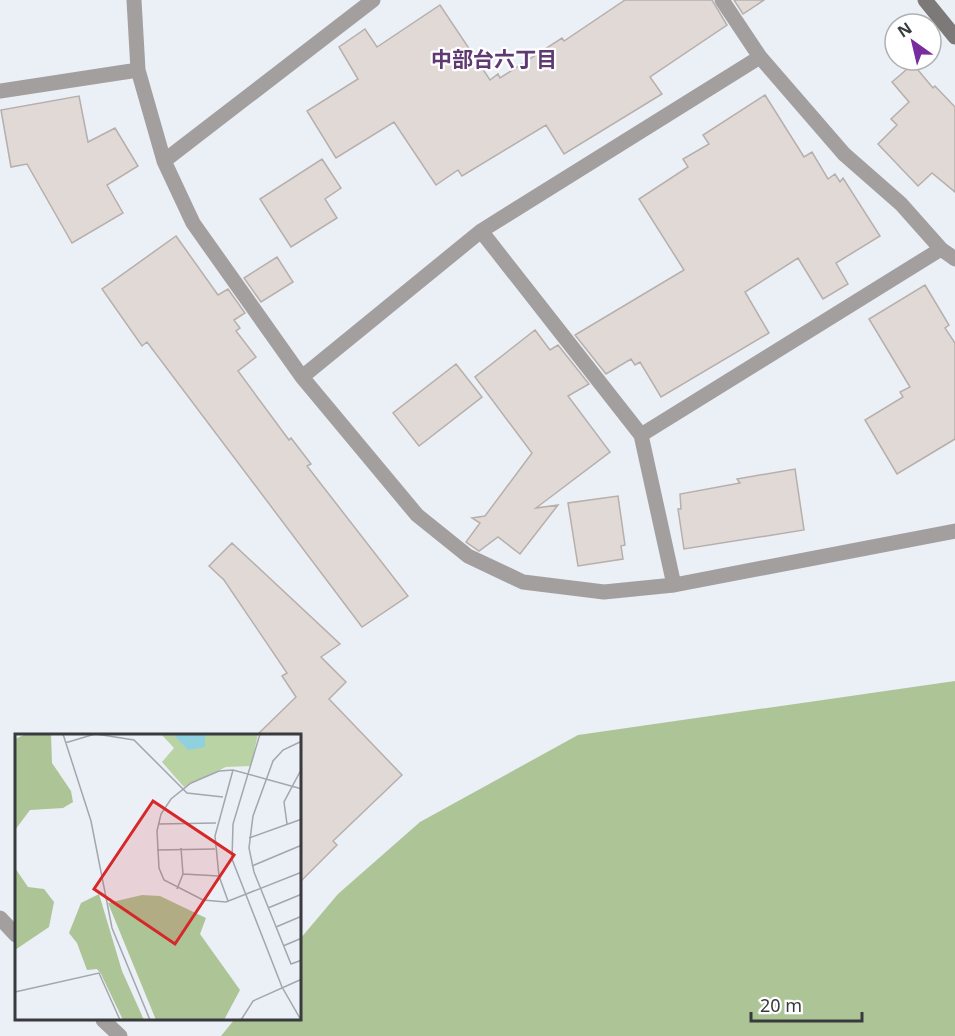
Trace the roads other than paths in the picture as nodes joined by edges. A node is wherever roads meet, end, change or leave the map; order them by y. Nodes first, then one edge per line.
1 (134, 0) edge
2 (373, 0) edge
3 (722, 0) edge
4 (925, 0) edge
5 (955, 37) edge
6 (760, 57) junction
7 (138, 69) junction
8 (0, 91) edge
9 (164, 161) junction
10 (481, 231) junction
11 (941, 249) junction
12 (955, 259) edge
13 (302, 377) junction
14 (641, 435) junction
15 (955, 531) edge
16 (674, 585) junction
17 (0, 918) edge
18 (15, 933) edge
19 (104, 1021) edge
20 (120, 1036) edge

1 - 7 street
2 - 9 street
3 - 6 street
4 - 5 main road
6 - 10 street
6 - 11 street
7 - 8 street
7 - 9 street
9 - 13 street
10 - 13 street
10 - 14 street
11 - 12 street
11 - 14 street
13 - 16 street
14 - 16 street
15 - 16 street
17 - 18 street
19 - 20 street

